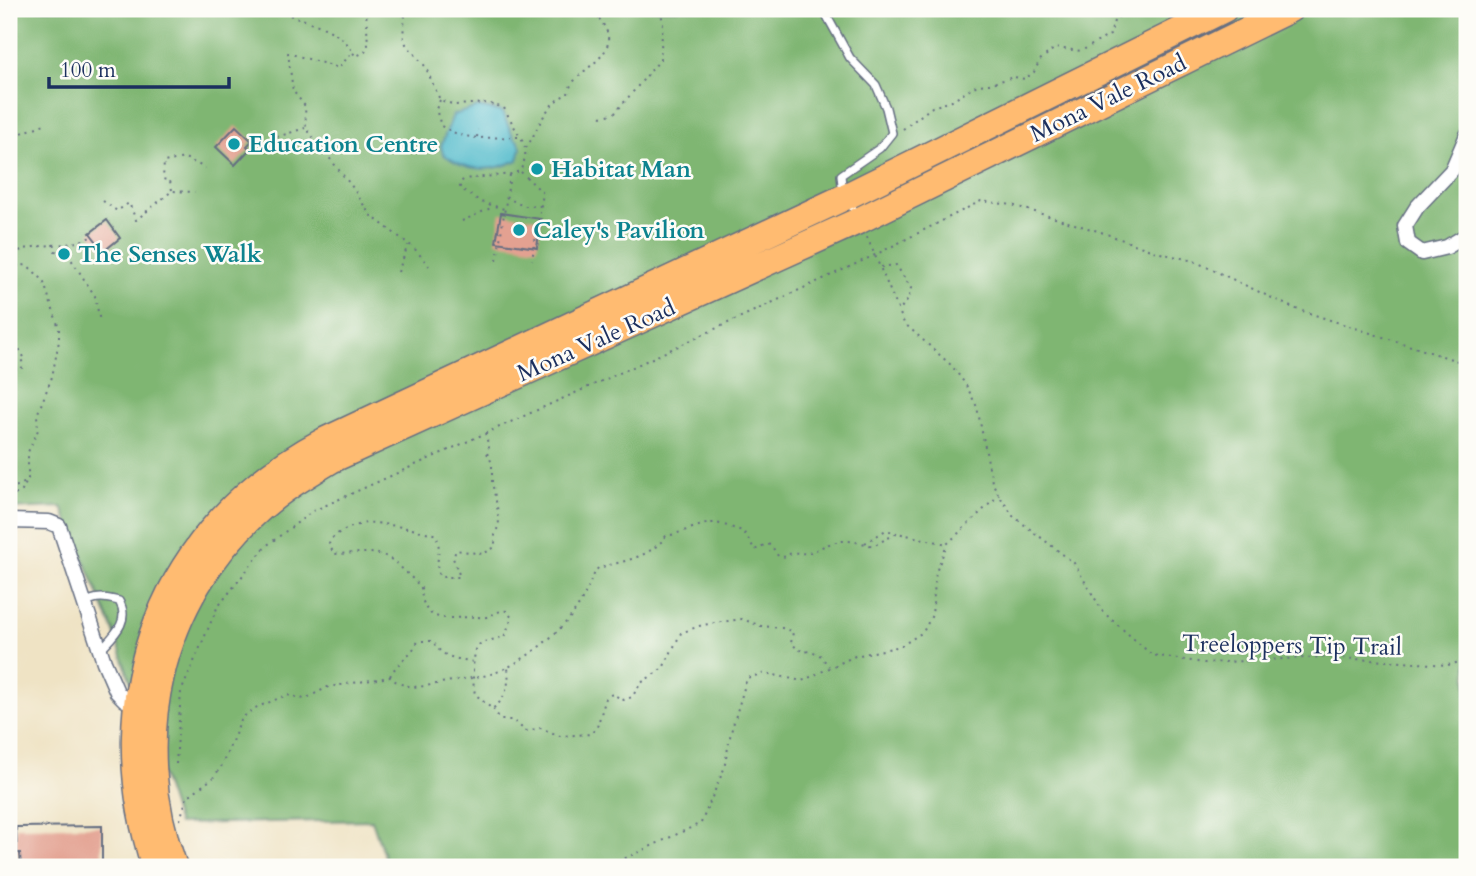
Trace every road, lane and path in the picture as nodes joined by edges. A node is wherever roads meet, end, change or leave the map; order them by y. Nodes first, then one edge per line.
1 (270, 9) edge
2 (366, 9) edge
3 (402, 9) edge
4 (592, 9) edge
5 (660, 9) edge
6 (823, 9) edge
7 (1143, 9) edge
8 (1224, 9) edge
9 (1290, 9) edge
10 (352, 52) junction
11 (439, 101) junction
12 (601, 117) dead end
13 (47, 123) dead end
14 (306, 128) junction
15 (478, 130) dead end
16 (892, 132) junction
17 (1467, 135) edge
18 (469, 136) junction
19 (277, 137) dead end
20 (9, 138) edge
21 (477, 138) junction
22 (520, 138) junction
23 (468, 142) dead end
24 (526, 148) junction
25 (205, 168) dead end
26 (520, 171) junction
27 (511, 174) junction
28 (172, 191) junction
29 (195, 192) dead end
30 (847, 196) junction
31 (506, 197) junction
32 (103, 201) dead end
33 (541, 205) junction
34 (494, 206) junction
35 (504, 209) junction
36 (462, 221) dead end
37 (859, 221) junction
38 (1467, 235) edge
39 (92, 236) dead end
40 (53, 244) junction
41 (408, 244) junction
42 (9, 245) edge
43 (13, 254) junction
44 (875, 255) junction
45 (497, 260) dead end
46 (532, 260) dead end
47 (17, 266) junction
48 (429, 266) dead end
49 (880, 267) junction
50 (398, 272) dead end
51 (9, 285) edge
52 (898, 310) junction
53 (100, 322) dead end
54 (9, 331) edge
55 (1467, 364) edge
56 (9, 370) edge
57 (485, 432) junction
58 (27, 482) junction
59 (9, 487) edge
60 (999, 495) junction
61 (9, 498) edge
62 (9, 521) edge
63 (898, 533) junction
64 (864, 544) junction
65 (947, 544) junction
66 (85, 604) junction
67 (100, 650) junction
68 (1467, 660) edge
69 (474, 662) junction
70 (508, 667) junction
71 (831, 667) junction
72 (390, 677) junction
73 (472, 677) junction
74 (146, 703) junction
75 (492, 709) junction
76 (176, 764) dead end
77 (180, 821) dead end
78 (155, 867) edge
79 (174, 867) edge
80 (615, 867) edge

1 - 10 path
2 - 10 path
3 - 11 path
4 - 24 path
5 - 12 path
6 - 16 lane
7 - 16 path
8 - 30 highway, Mona Vale Road
9 - 37 highway, Mona Vale Road
10 - 14 path
11 - 18 path
11 - 22 path
13 - 20 path
14 - 19 path
14 - 41 path
15 - 21 path
16 - 30 lane
17 - 38 street
18 - 21 path
18 - 23 path
21 - 22 path
22 - 24 path
24 - 26 path
25 - 28 path
26 - 27 path
26 - 33 path
27 - 31 path
27 - 34 path
28 - 29 path
28 - 32 path
30 - 37 lane
30 - 74 highway, Mona Vale Road
31 - 33 path
31 - 35 path
33 - 46 path
34 - 35 path
34 - 36 path
35 - 45 path
37 - 44 path, Treeloppers Tip Trail
37 - 74 highway, Mona Vale Road
39 - 40 path
40 - 43 path
40 - 53 path
41 - 48 path
41 - 50 path
42 - 43 path
43 - 47 path
44 - 49 path, Treeloppers Tip Trail
44 - 55 path
44 - 57 path
47 - 51 path
47 - 58 path
49 - 52 path, Treeloppers Tip Trail
49 - 52 path
52 - 60 path, Treeloppers Tip Trail
54 - 56 path
57 - 69 path
57 - 76 path
58 - 59 path
58 - 61 path
60 - 65 path
60 - 68 path, Treeloppers Tip Trail
62 - 66 street
63 - 64 path
63 - 64 path
63 - 65 path
64 - 70 path
65 - 71 path
66 - 67 street
66 - 67 lane
67 - 74 street
69 - 72 path
69 - 73 path
70 - 73 path
70 - 75 path
71 - 75 path
71 - 80 path
72 - 73 path
72 - 77 path
73 - 75 path
74 - 78 highway, Mona Vale Road
74 - 79 highway, Mona Vale Road

